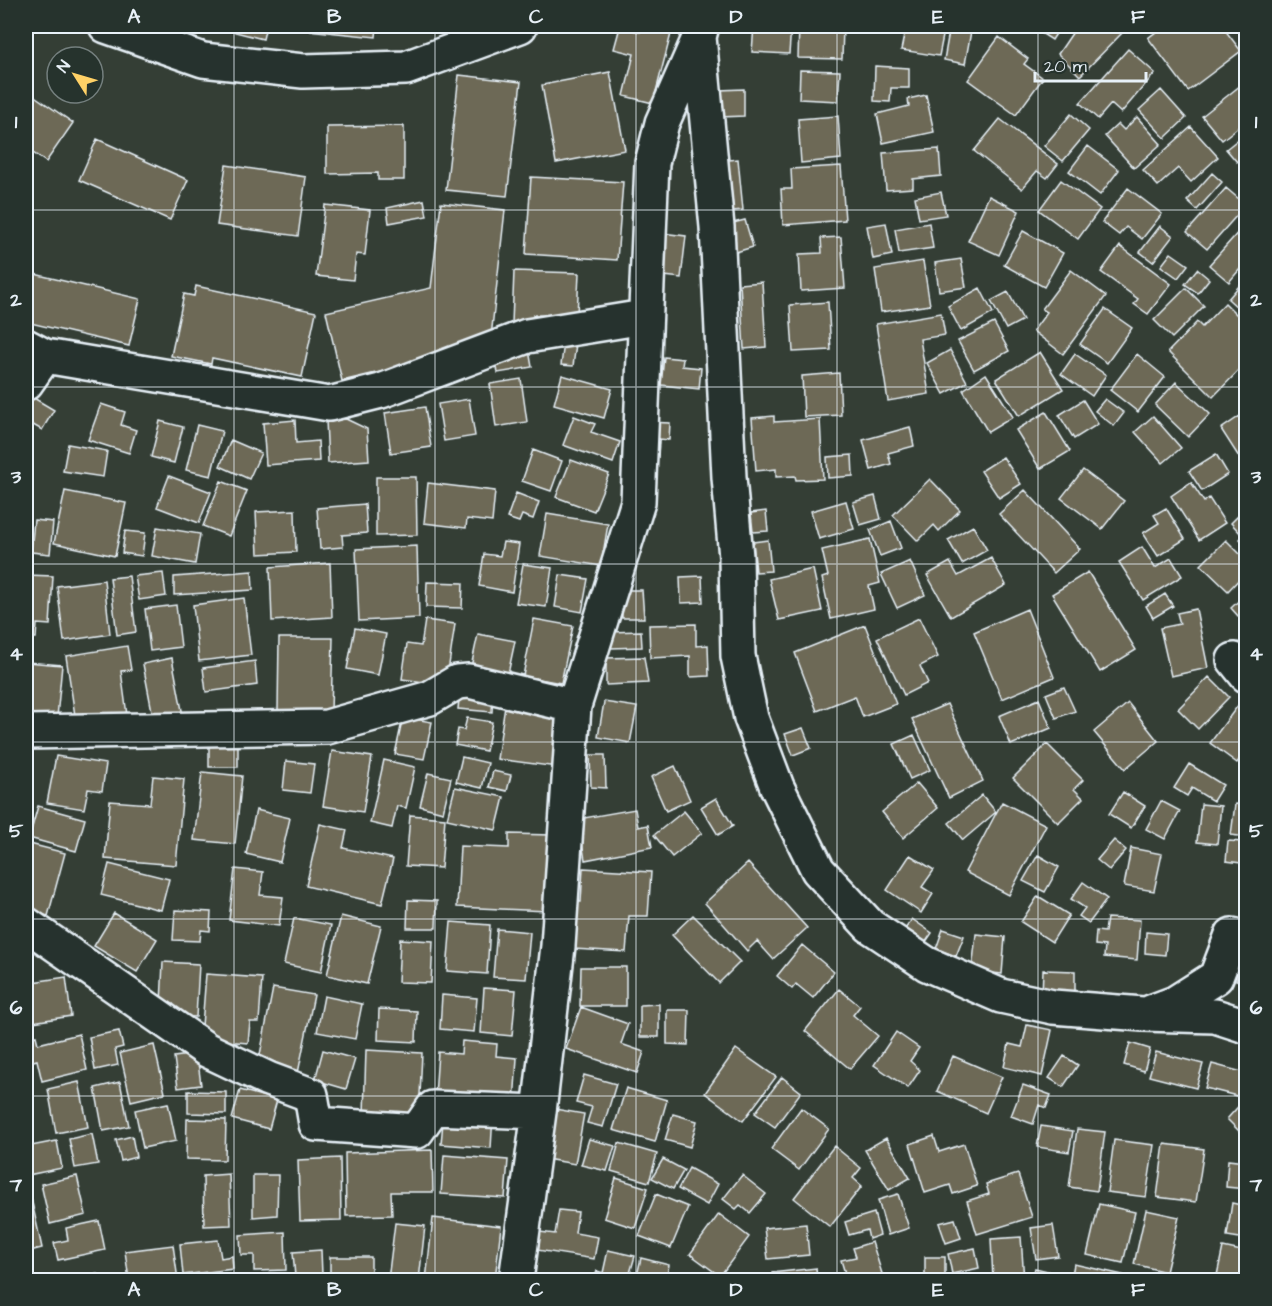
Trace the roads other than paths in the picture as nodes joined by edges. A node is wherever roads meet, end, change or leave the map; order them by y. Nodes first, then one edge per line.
1 (106, 26) edge
2 (520, 26) edge
3 (701, 31) edge
4 (644, 317) junction
5 (35, 351) edge
6 (26, 383) edge
7 (574, 706) junction
8 (26, 732) edge
9 (26, 924) edge
10 (1246, 938) edge
11 (1143, 1014) junction
12 (1246, 1026) edge
13 (539, 1112) junction
14 (516, 1281) edge

1 - 2 street
3 - 4 street
3 - 11 street
4 - 5 street
4 - 7 street
5 - 6 street
7 - 8 street
7 - 13 street
9 - 13 street
10 - 11 street
11 - 12 street
13 - 14 street

